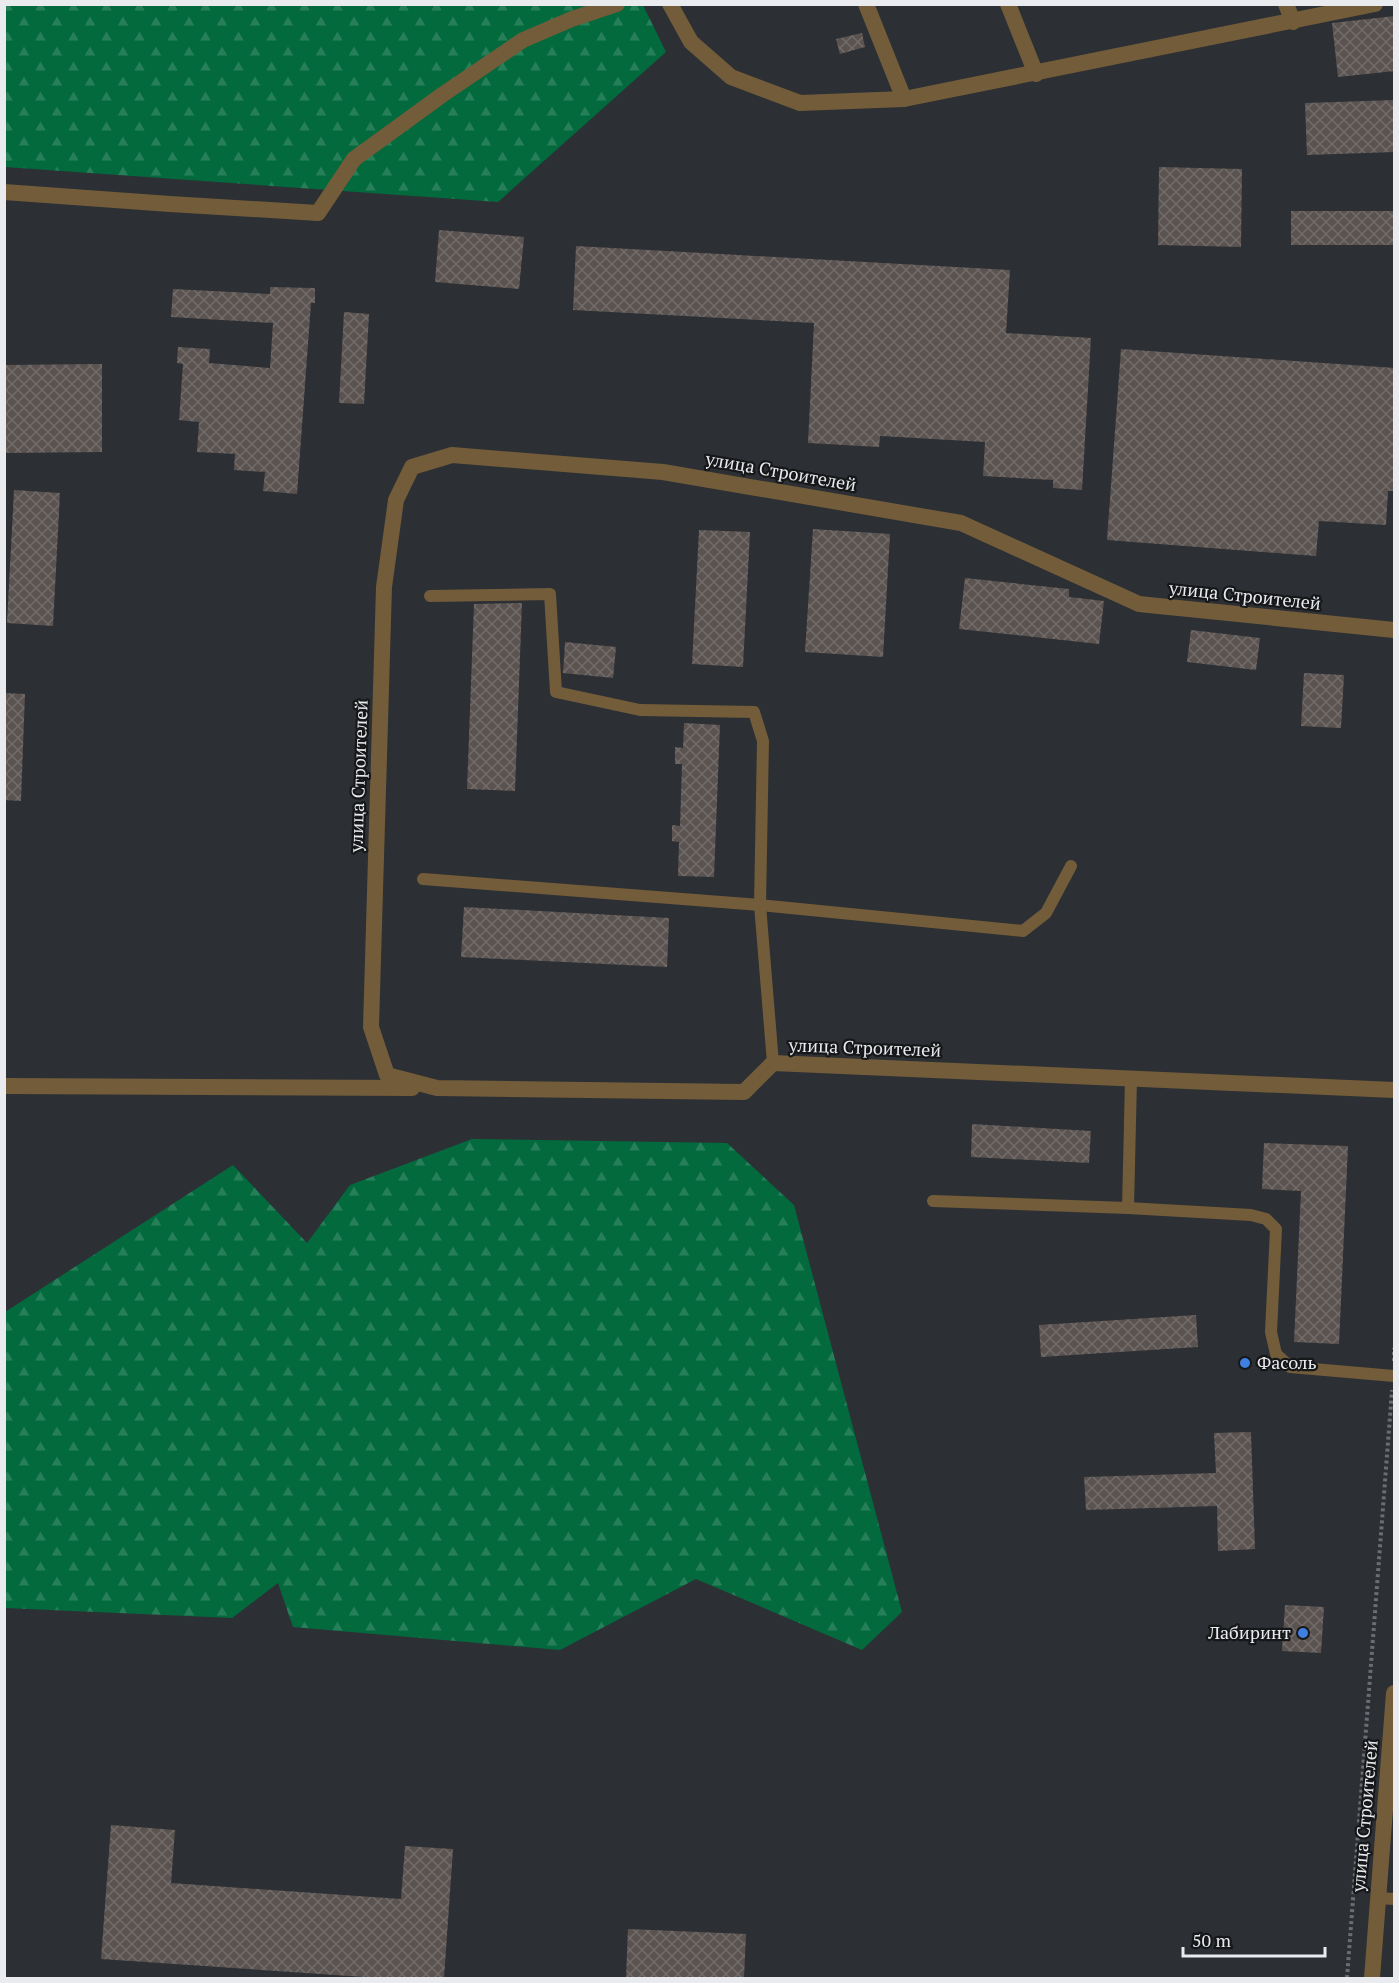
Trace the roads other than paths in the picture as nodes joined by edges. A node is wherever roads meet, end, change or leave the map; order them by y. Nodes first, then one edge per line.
1 (617, 4) edge
2 (670, 4) edge
3 (866, 4) edge
4 (1008, 4) edge
5 (1286, 4) edge
6 (1376, 4) edge
7 (1293, 22) junction
8 (1036, 74) junction
9 (904, 99) junction
10 (4, 192) edge
11 (430, 596) dead end
12 (1395, 630) edge
13 (1071, 866) dead end
14 (423, 879) dead end
15 (760, 905) junction
16 (773, 1063) junction
17 (1131, 1079) junction
18 (4, 1086) edge
19 (437, 1088) junction
20 (1395, 1090) edge
21 (933, 1201) dead end
22 (1128, 1208) junction
23 (1393, 1377) edge
24 (1395, 1693) edge
25 (1386, 1899) edge
26 (1372, 1978) edge

1 - 10 street
2 - 9 street
3 - 9 street
4 - 8 street
5 - 7 street
6 - 7 street
7 - 8 street
8 - 9 street
11 - 15 lane
12 - 19 street, улица Строителей
13 - 15 lane
14 - 15 lane
15 - 16 lane
16 - 17 street, улица Строителей
16 - 19 street, улица Строителей
17 - 20 street, улица Строителей
17 - 22 lane
18 - 19 street
21 - 22 lane
22 - 23 lane
24 - 25 street, улица Строителей
25 - 26 street, улица Строителей

